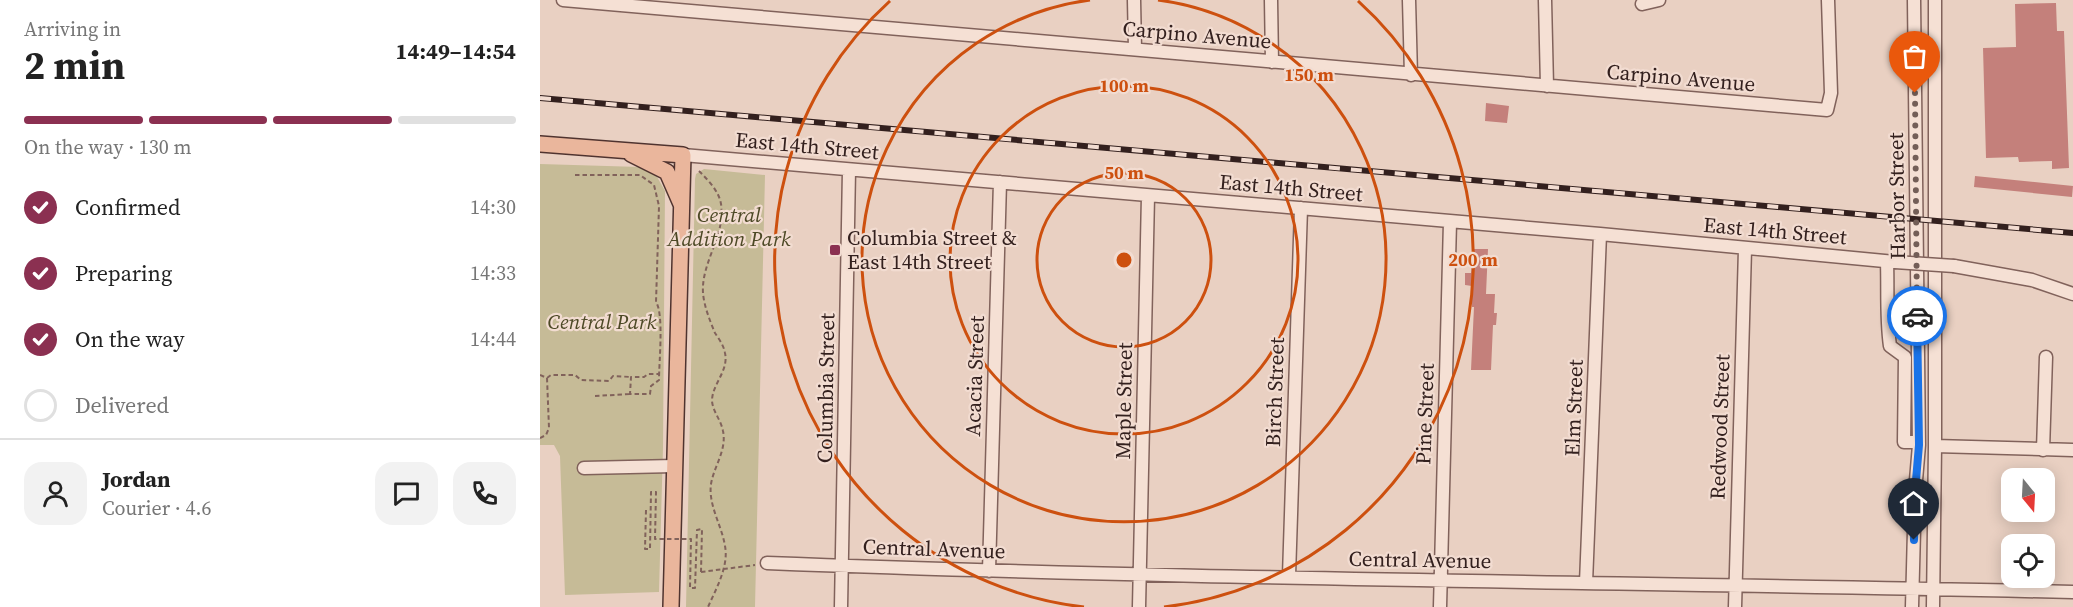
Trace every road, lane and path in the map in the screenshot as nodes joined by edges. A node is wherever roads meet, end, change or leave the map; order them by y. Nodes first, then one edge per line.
1 (563, 0) edge
2 (1134, 0) edge
3 (1271, 0) edge
4 (1409, 0) edge
5 (1545, 0) edge
6 (1659, 0) edge
7 (1828, 0) edge
8 (1914, 0) edge
9 (1935, 0) edge
10 (1642, 4) dead end
11 (703, 6) edge
12 (1135, 49) junction
13 (1272, 62) junction
14 (1411, 75) junction
15 (1547, 86) junction
16 (540, 144) edge
17 (622, 150) junction
18 (683, 155) junction
19 (849, 170) junction
20 (699, 171) dead end
21 (575, 175) dead end
22 (1000, 182) junction
23 (1148, 196) junction
24 (682, 208) junction
25 (1301, 208) junction
26 (1450, 222) junction
27 (1600, 234) junction
28 (1745, 249) junction
29 (1891, 262) junction
30 (2073, 294) edge
31 (2046, 357) dead end
32 (659, 374) junction
33 (540, 375) edge
34 (631, 376) junction
35 (547, 378) junction
36 (630, 394) junction
37 (595, 396) dead end
38 (540, 438) edge
39 (1919, 442) junction
40 (1935, 446) junction
41 (2043, 450) junction
42 (2073, 450) edge
43 (674, 466) junction
44 (584, 468) dead end
45 (646, 510) dead end
46 (767, 563) joint
47 (842, 566) junction
48 (723, 568) junction
49 (989, 571) junction
50 (1139, 573) junction
51 (1289, 576) junction
52 (1440, 579) junction
53 (1586, 583) junction
54 (1736, 585) junction
55 (1913, 587) junction
56 (1933, 589) junction
57 (2073, 592) edge
58 (671, 607) edge
59 (708, 607) edge
60 (841, 607) edge
61 (1139, 607) edge
62 (1440, 607) edge
63 (1735, 607) edge
64 (1912, 607) edge
65 (1933, 607) edge

1 - 11 street, Carpino Avenue
2 - 12 street
3 - 13 street
4 - 14 street
5 - 15 street
6 - 10 street
7 - 15 street, Carpino Avenue
8 - 39 street, Harbor Street
9 - 40 street, Harbor Street
11 - 12 street, Carpino Avenue
12 - 13 street, Carpino Avenue
13 - 14 street, Carpino Avenue
14 - 15 street, Carpino Avenue
16 - 17 main road
17 - 18 main road
17 - 24 main road
18 - 19 street, East 14th Street
18 - 24 main road
19 - 22 street, East 14th Street
19 - 47 street, Columbia Street
20 - 48 path
21 - 32 path
22 - 23 street, East 14th Street
22 - 49 street, Acacia Street
23 - 25 street, East 14th Street
23 - 50 street, Maple Street
24 - 43 main road
25 - 26 street, East 14th Street
25 - 51 street, Birch Street
26 - 27 street, East 14th Street
26 - 52 street, Pine Street
27 - 28 street, East 14th Street
27 - 53 street, Elm Street
28 - 29 street, East 14th Street
28 - 54 street, Redwood Street
29 - 30 street, East 14th Street, bridge
29 - 39 street
31 - 41 street
32 - 34 path
32 - 36 path
33 - 35 path
34 - 35 path
34 - 36 path
35 - 38 path
36 - 37 path
39 - 55 street, Harbor Street
40 - 41 street
40 - 56 street, Harbor Street
41 - 42 street
43 - 44 street
43 - 58 main road
45 - 48 path, bridge
46 - 47 street, Central Avenue
46 - 48 path
47 - 49 street, Central Avenue
47 - 60 street, Columbia Street
48 - 59 path
49 - 50 street, Central Avenue
50 - 51 street, Central Avenue
50 - 61 street, Maple Street
51 - 52 street, Central Avenue
52 - 53 street, Central Avenue
52 - 62 street, Pine Street
53 - 54 street, Central Avenue
54 - 55 street, Central Avenue
54 - 63 street, Redwood Street
55 - 56 street, Central Avenue
55 - 64 street, Harbor Street
56 - 57 street, Central Avenue
56 - 65 street, Harbor Street

